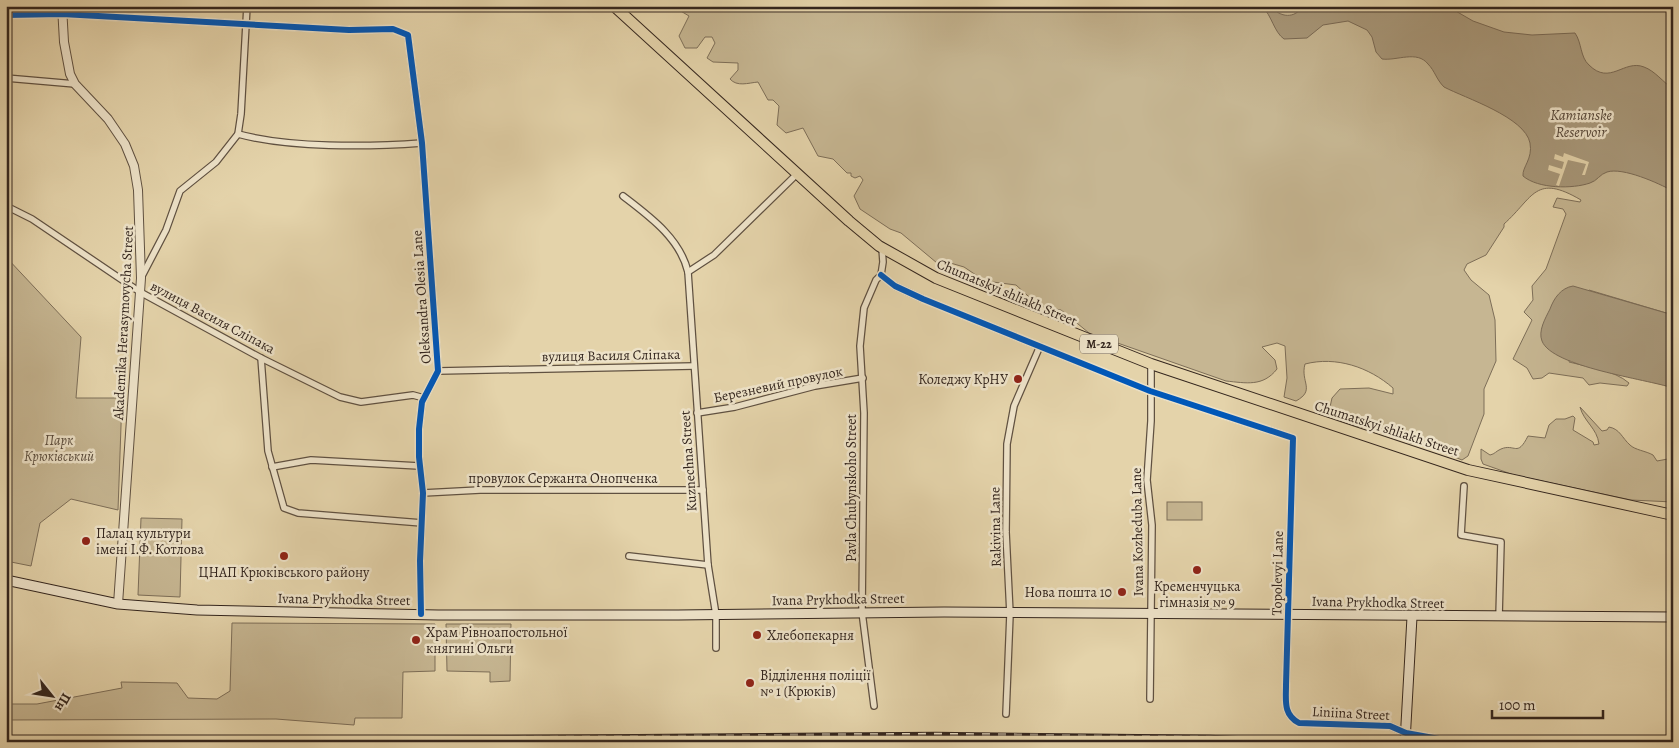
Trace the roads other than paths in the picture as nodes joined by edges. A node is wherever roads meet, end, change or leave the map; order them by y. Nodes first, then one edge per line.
1 (247, 6) edge
2 (614, 6) edge
3 (62, 10) edge
4 (6, 14) edge
5 (246, 24) junction
6 (6, 78) edge
7 (75, 84) junction
8 (238, 134) junction
9 (422, 143) junction
10 (798, 173) junction
11 (623, 196) dead end
12 (6, 206) edge
13 (882, 248) junction
14 (688, 272) junction
15 (881, 275) junction
16 (141, 278) junction
17 (140, 292) junction
18 (1040, 346) junction
19 (261, 358) junction
20 (1151, 364) junction
21 (694, 366) junction
22 (438, 371) junction
23 (863, 378) junction
24 (1150, 391) junction
25 (424, 398) junction
26 (698, 413) junction
27 (419, 466) junction
28 (272, 467) junction
29 (1464, 486) dead end
30 (703, 490) junction
31 (423, 493) junction
32 (1673, 515) edge
33 (422, 523) junction
34 (629, 556) dead end
35 (708, 565) junction
36 (6, 580) edge
37 (118, 604) junction
38 (862, 612) junction
39 (420, 614) junction
40 (1010, 614) junction
41 (1150, 614) junction
42 (716, 615) junction
43 (1289, 615) junction
44 (1412, 617) junction
45 (1499, 617) junction
46 (1673, 617) edge
47 (716, 648) dead end
48 (1150, 699) dead end
49 (874, 706) dead end
50 (1286, 708) joint
51 (1006, 714) dead end
52 (1405, 737) edge
53 (1541, 742) edge

1 - 5 street
2 - 10 highway, Chumatskyi shliakh Street / М-22
3 - 4 street
3 - 5 street
3 - 7 street, Akademika Herasymovycha Street
5 - 8 street
5 - 9 street, Oleksandra Olesia Lane
6 - 7 street
7 - 16 street, Akademika Herasymovycha Street
8 - 9 street
8 - 16 street
9 - 22 street, Oleksandra Olesia Lane
10 - 13 highway, Chumatskyi shliakh Street / М-22
10 - 14 street
11 - 14 street, Kuznechna Street
12 - 17 street, вулиця Василя Сліпака
13 - 15 street
13 - 20 highway, Chumatskyi shliakh Street / М-22
14 - 21 street, Kuznechna Street
15 - 18 street
15 - 23 street, Pavla Chubynskoho Street
16 - 17 street, Akademika Herasymovycha Street
17 - 19 street, вулиця Василя Сліпака
17 - 37 street, Akademika Herasymovycha Street
18 - 24 street
18 - 40 street, Rakivina Lane
19 - 25 street, вулиця Василя Сліпака
19 - 28 street
20 - 24 street, Ivana Kozheduba Lane
20 - 32 highway, Chumatskyi shliakh Street / М-22
21 - 22 street, вулиця Василя Сліпака
21 - 26 street, Kuznechna Street
22 - 25 street, Oleksandra Olesia Lane
23 - 26 street, Березневий провулок
23 - 38 street, Pavla Chubynskoho Street
24 - 41 street, Ivana Kozheduba Lane
24 - 43 street, Topolevyi Lane
25 - 27 street, Oleksandra Olesia Lane
26 - 30 street, Kuznechna Street
27 - 28 street
27 - 31 street, Oleksandra Olesia Lane
28 - 33 street
29 - 45 street
30 - 31 street, провулок Сержанта Онопченка
30 - 35 street, Kuznechna Street
31 - 33 street, Oleksandra Olesia Lane
33 - 39 street, Oleksandra Olesia Lane
34 - 35 street
35 - 42 street, Kuznechna Street
36 - 37 main road, Ivana Prykhodka Street
37 - 39 main road, Ivana Prykhodka Street
38 - 40 main road, Ivana Prykhodka Street
38 - 42 main road, Ivana Prykhodka Street
38 - 49 street, Pavla Chubynskoho Street
39 - 42 main road, Ivana Prykhodka Street
40 - 41 main road, Ivana Prykhodka Street
40 - 51 street, Rakivina Lane
41 - 43 main road, Ivana Prykhodka Street
41 - 48 street, Ivana Kozheduba Lane
42 - 47 street, Kuznechna Street
43 - 44 main road, Ivana Prykhodka Street
43 - 50 street, Topolevyi Lane
44 - 45 main road, Ivana Prykhodka Street
44 - 52 main road
45 - 46 main road, Ivana Prykhodka Street
50 - 52 street, Liniina Street
52 - 53 street, Liniina Street

